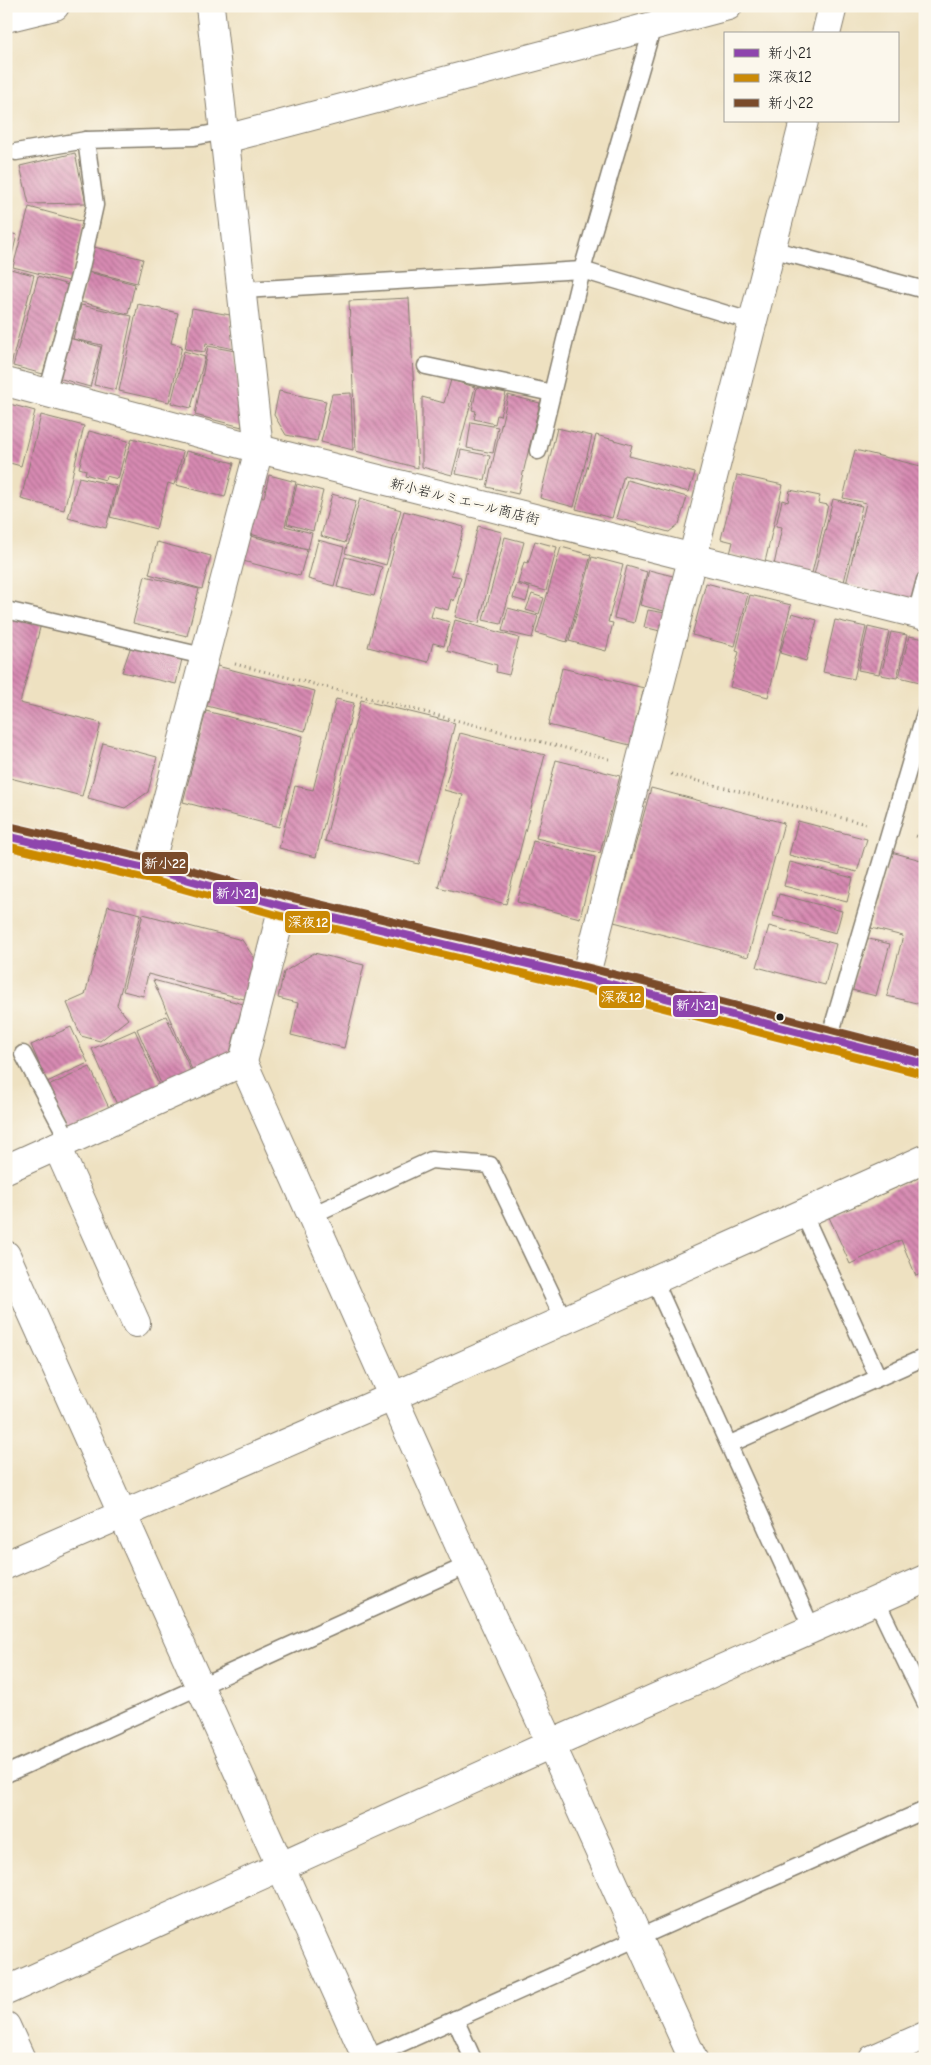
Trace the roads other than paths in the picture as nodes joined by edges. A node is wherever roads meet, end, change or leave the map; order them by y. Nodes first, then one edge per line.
1 (55, 6) edge
2 (210, 6) edge
3 (728, 6) edge
4 (833, 6) edge
5 (6, 18) edge
6 (653, 26) junction
7 (826, 32) edge
8 (804, 122) edge
9 (225, 135) junction
10 (86, 140) junction
11 (16, 152) dead end
12 (771, 249) junction
13 (582, 270) junction
14 (242, 290) junction
15 (925, 290) edge
16 (753, 322) junction
17 (426, 366) dead end
18 (6, 382) edge
19 (47, 393) junction
20 (552, 394) junction
21 (259, 449) junction
22 (538, 450) dead end
23 (692, 557) junction
24 (925, 580) edge
25 (6, 610) edge
26 (920, 615) edge
27 (203, 656) junction
28 (925, 713) edge
29 (6, 836) edge
30 (149, 869) junction
31 (283, 906) junction
32 (585, 978) junction
33 (828, 1039) junction
34 (24, 1054) dead end
35 (243, 1062) junction
36 (925, 1064) edge
37 (63, 1143) junction
38 (925, 1159) edge
39 (6, 1169) edge
40 (803, 1213) junction
41 (312, 1215) junction
42 (6, 1255) edge
43 (654, 1280) junction
44 (564, 1320) junction
45 (136, 1323) dead end
46 (925, 1357) edge
47 (878, 1377) junction
48 (392, 1397) junction
49 (730, 1444) junction
50 (122, 1514) junction
51 (468, 1565) junction
52 (6, 1566) edge
53 (925, 1579) edge
54 (876, 1600) junction
55 (812, 1629) junction
56 (200, 1686) junction
57 (925, 1702) edge
58 (551, 1744) junction
59 (6, 1774) edge
60 (925, 1810) edge
61 (279, 1867) junction
62 (638, 1938) junction
63 (6, 1991) edge
64 (455, 2019) junction
65 (6, 2026) edge
66 (925, 2036) edge
67 (21, 2059) edge
68 (366, 2059) edge
69 (473, 2059) edge
70 (693, 2059) edge
71 (873, 2059) edge

1 - 5 street
2 - 9 street
3 - 6 street
4 - 7 street
6 - 9 street
6 - 13 lane
8 - 12 street
9 - 10 lane
9 - 14 street
10 - 11 lane
10 - 19 lane
12 - 15 lane
12 - 16 street
13 - 14 lane
13 - 16 lane
13 - 20 lane
14 - 21 street
16 - 23 street
17 - 20 lane
18 - 19 street, 新小岩ルミエール商店街
19 - 21 street, 新小岩ルミエール商店街
20 - 22 lane
21 - 23 street, 新小岩ルミエール商店街
21 - 27 street
23 - 26 street, 新小岩ルミエール商店街
23 - 32 street
24 - 26 lane
25 - 27 lane
27 - 30 street
28 - 33 lane
29 - 30 street
30 - 31 street
31 - 32 street
31 - 35 street
32 - 33 street
33 - 36 street
34 - 37 lane
35 - 37 street
35 - 41 street
37 - 39 street
37 - 45 street
38 - 40 street
40 - 43 street
40 - 47 lane
41 - 44 lane
41 - 48 street
42 - 50 street
43 - 44 street
43 - 49 lane
44 - 48 street
46 - 47 lane
47 - 49 lane
48 - 50 street
48 - 51 street
49 - 55 lane
50 - 52 street
50 - 56 street
51 - 56 lane
51 - 58 street
53 - 54 street
54 - 55 street
54 - 57 lane
55 - 58 street
56 - 59 lane
56 - 61 street
58 - 61 street
58 - 62 street
60 - 62 lane
61 - 63 street
61 - 68 street
62 - 64 lane
62 - 70 street
64 - 68 lane
64 - 69 lane
65 - 67 street
66 - 71 street

